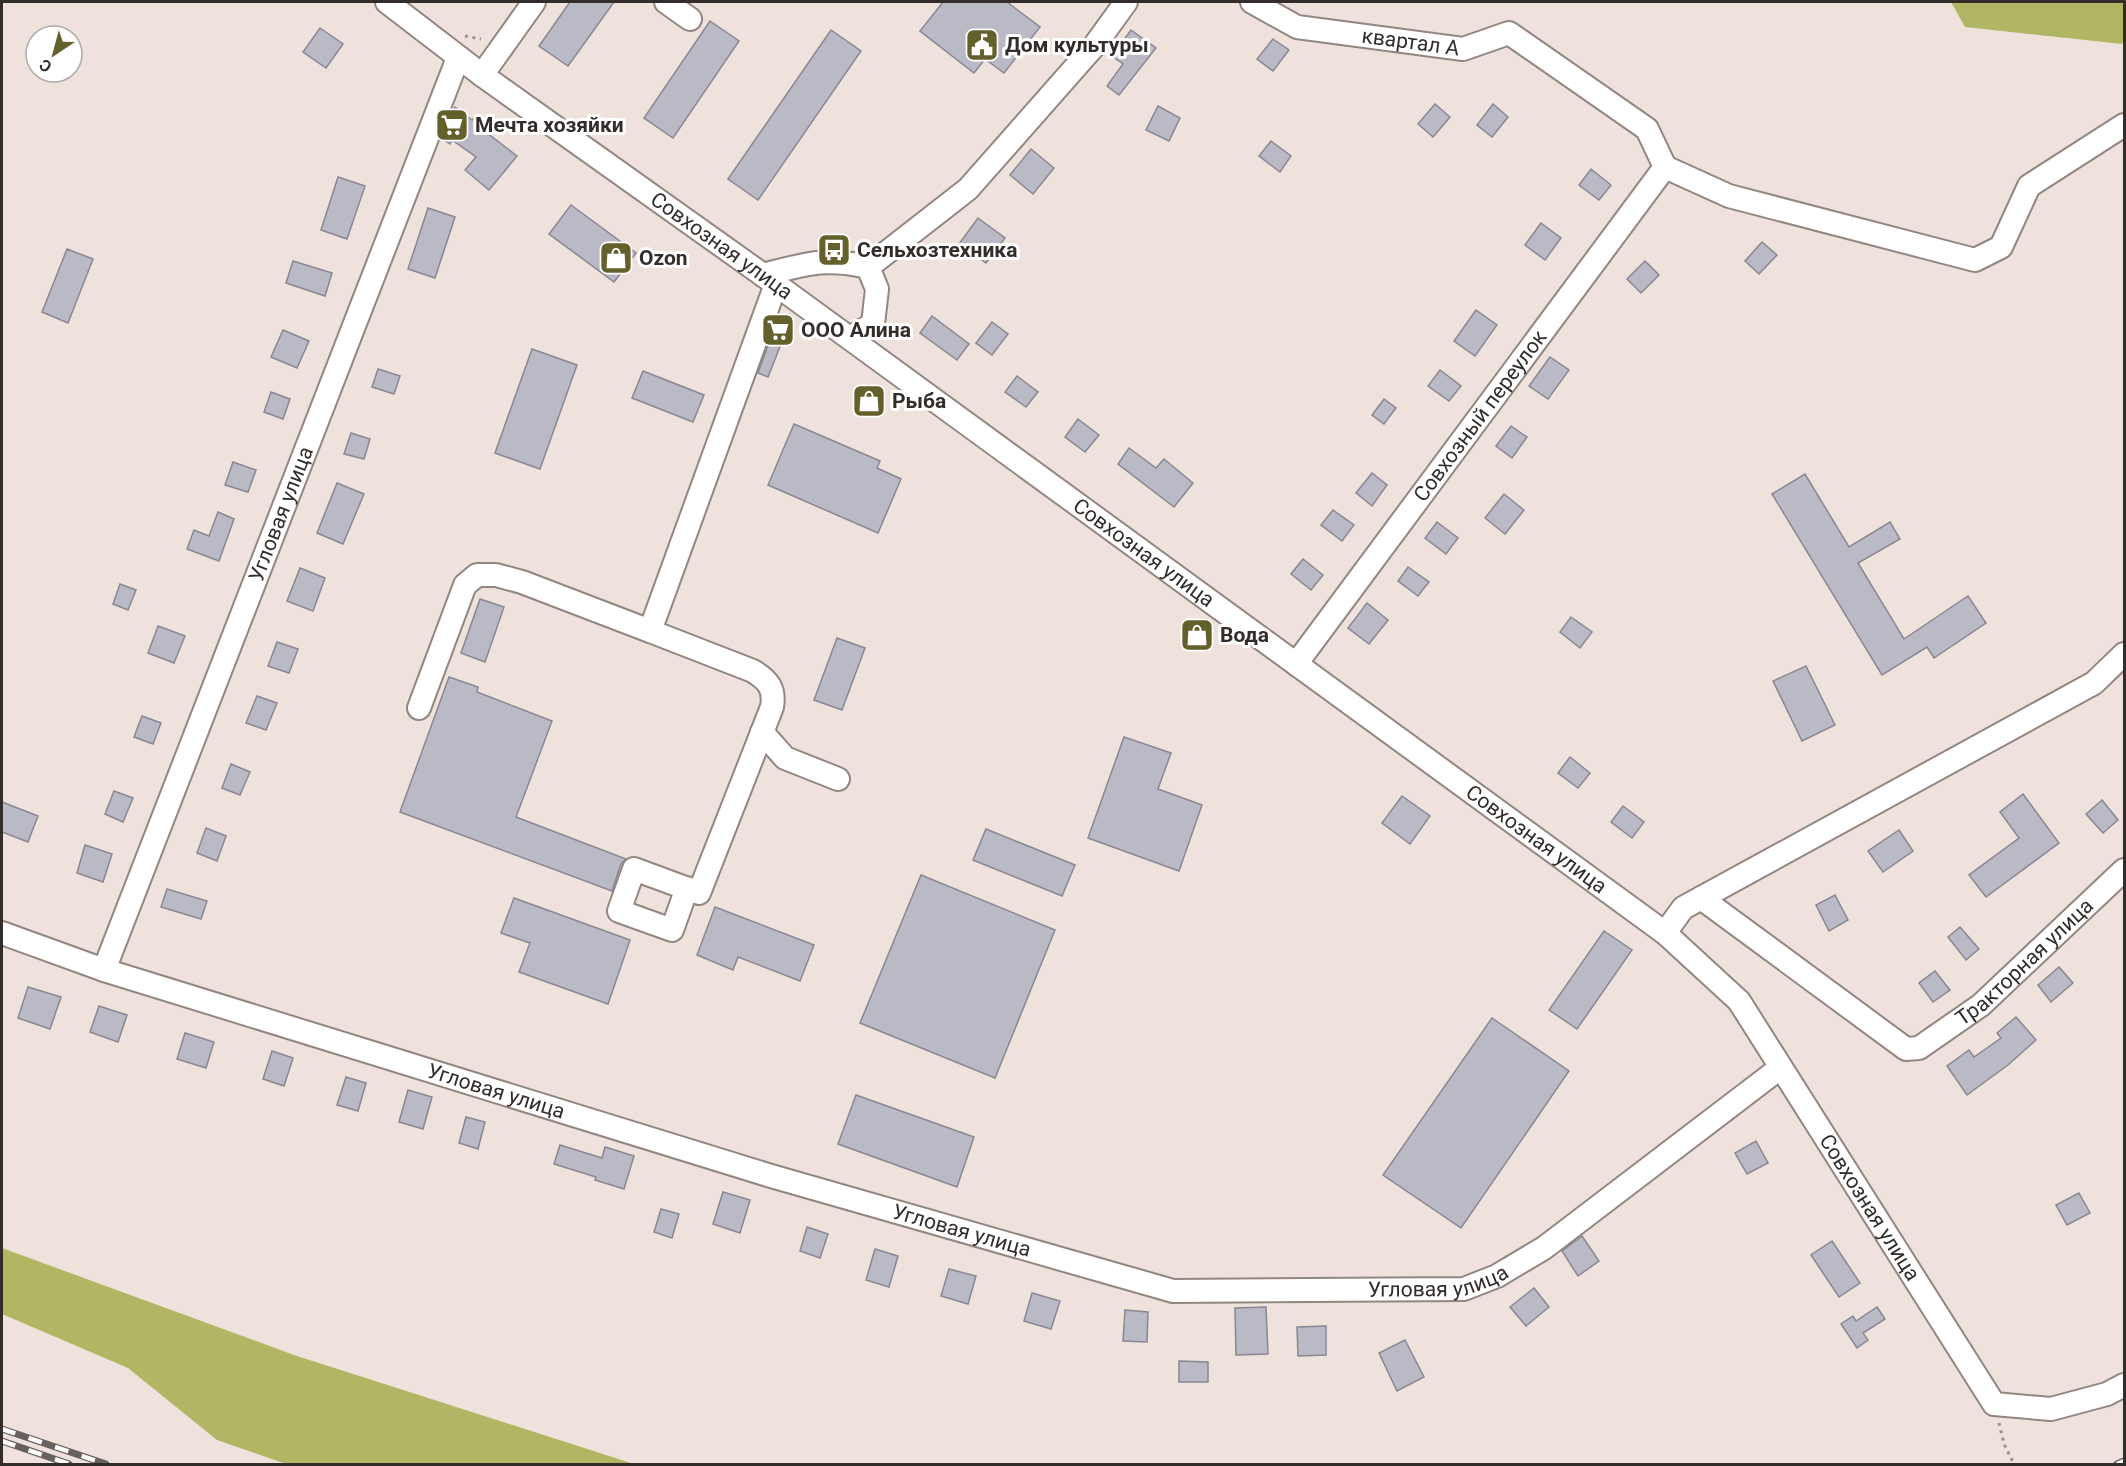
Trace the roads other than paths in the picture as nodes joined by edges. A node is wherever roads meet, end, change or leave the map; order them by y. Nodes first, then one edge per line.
1 (387, 2) edge
2 (534, 2) edge
3 (666, 2) edge
4 (1126, 2) edge
5 (1252, 2) edge
6 (690, 19) dead end
7 (458, 58) junction
8 (482, 75) junction
9 (2124, 125) edge
10 (1665, 167) junction
11 (868, 267) junction
12 (770, 279) junction
13 (849, 338) junction
14 (650, 631) junction
15 (2124, 654) edge
16 (1296, 664) junction
17 (420, 708) dead end
18 (762, 732) junction
19 (838, 779) dead end
20 (2124, 870) edge
21 (687, 888) dead end
22 (1701, 898) junction
23 (2, 933) edge
24 (1665, 933) junction
25 (104, 970) junction
26 (1780, 1068) junction
27 (2124, 1384) edge

1 - 7 street, Совхозная улица
2 - 8 street
3 - 6 street
4 - 11 street
5 - 10 street, квартал А
7 - 8 street, Совхозная улица
7 - 25 street, Угловая улица
8 - 12 street, Совхозная улица
9 - 10 street
10 - 16 street, Совхозный переулок
11 - 12 street
11 - 13 street
12 - 13 street, Совхозная улица
12 - 14 street
13 - 16 street, Совхозная улица
14 - 17 street
14 - 18 street
15 - 22 street
16 - 24 street, Совхозная улица
18 - 19 street
18 - 21 street
20 - 22 street, Тракторная улица
22 - 24 street
23 - 25 street, Угловая улица
24 - 26 street, Совхозная улица
25 - 26 street, Угловая улица
26 - 27 street, Совхозная улица

